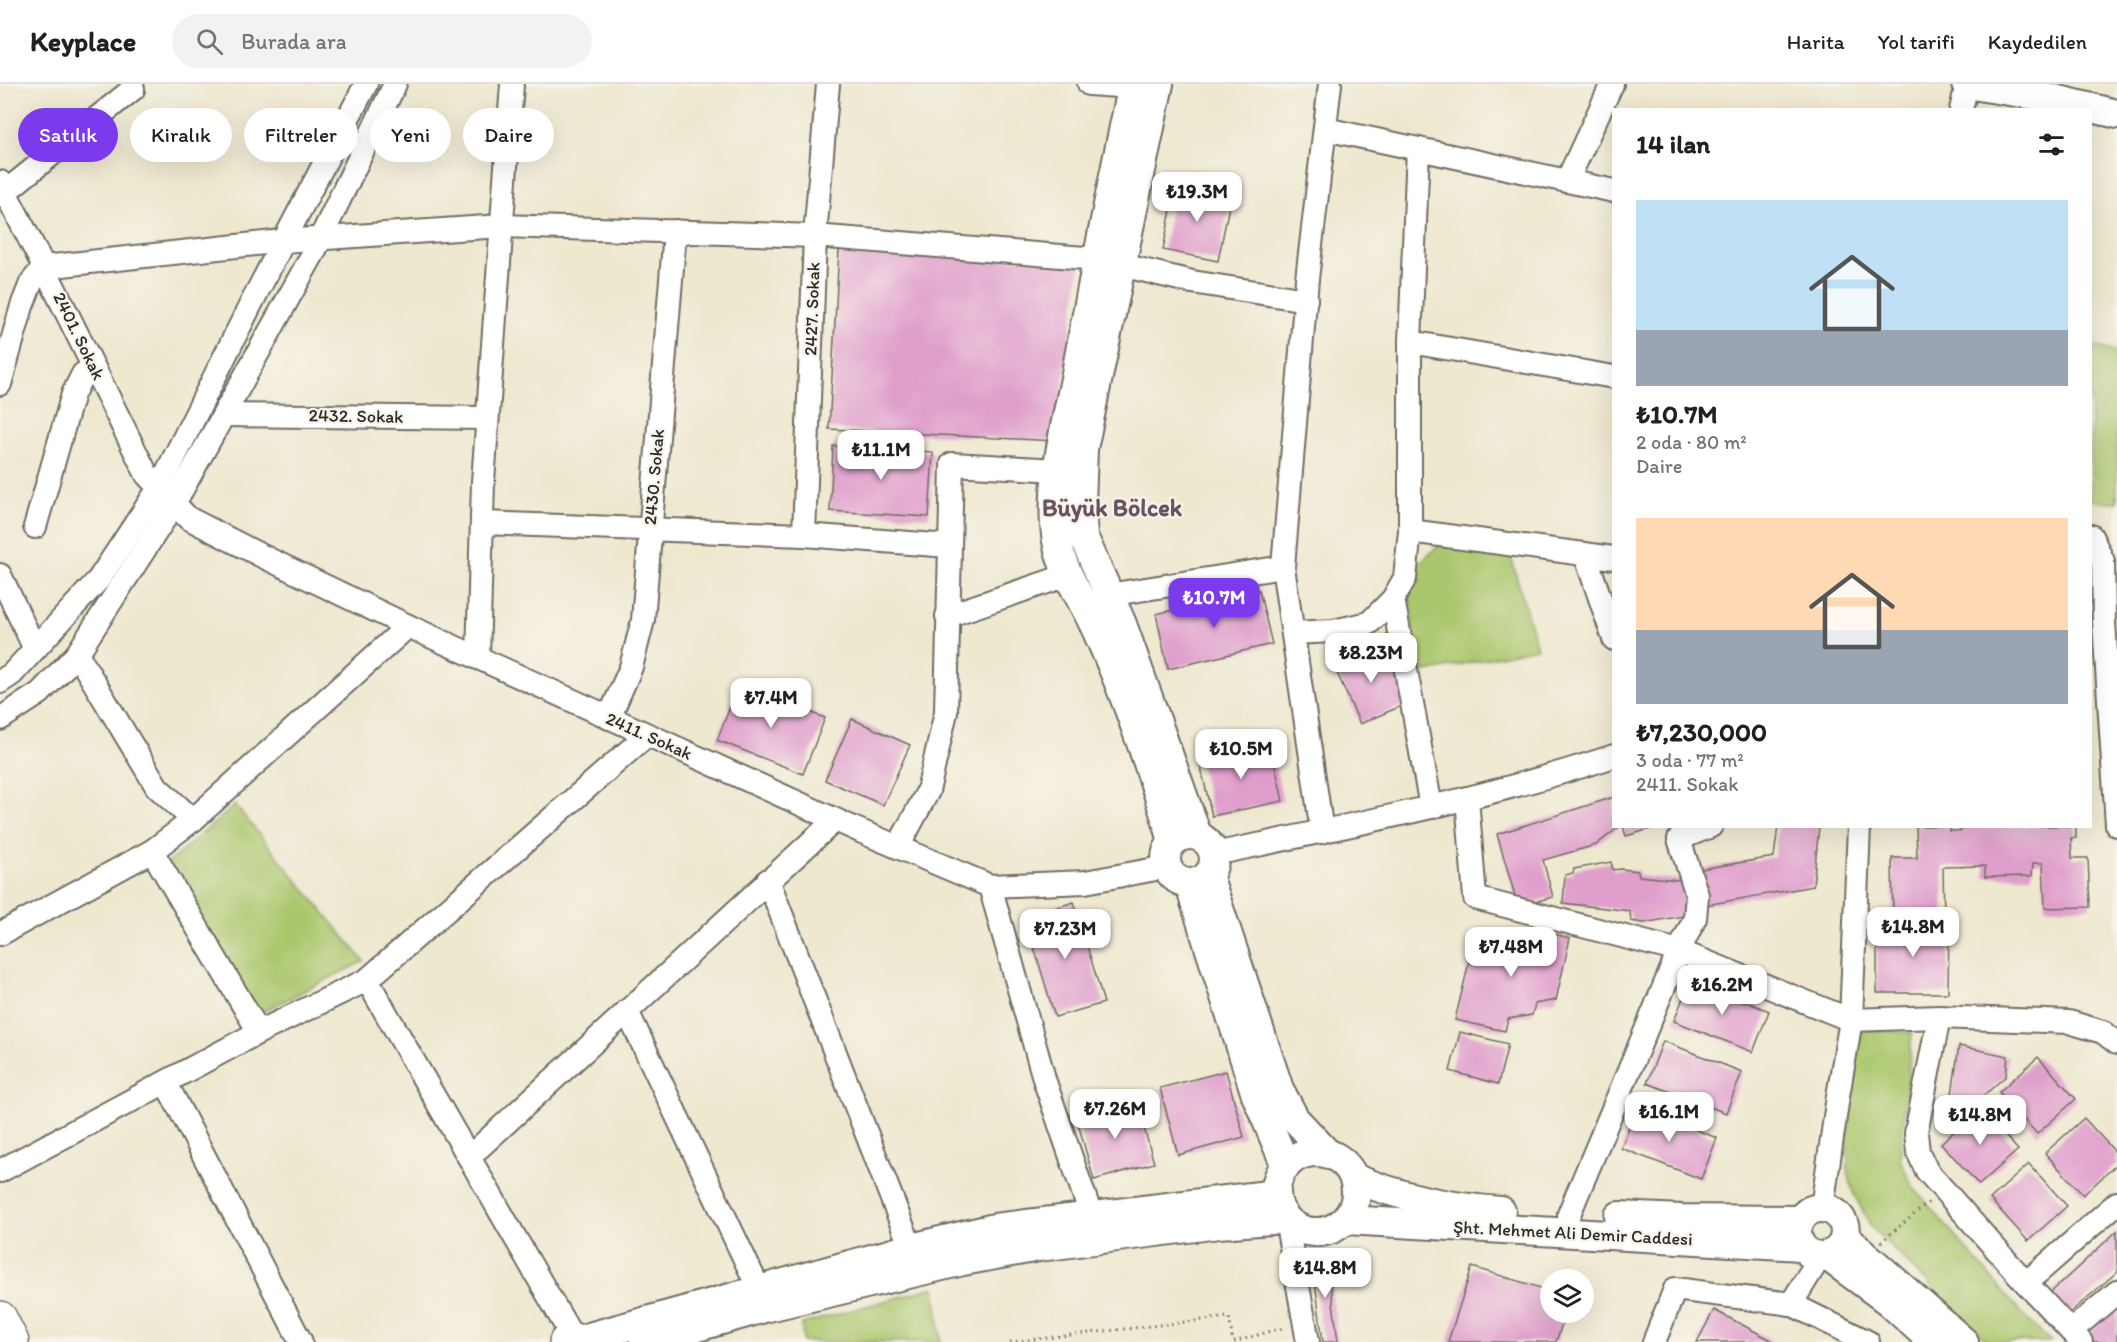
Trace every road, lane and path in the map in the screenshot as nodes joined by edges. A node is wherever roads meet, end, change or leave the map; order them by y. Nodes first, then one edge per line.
1 (132, 84) edge
2 (366, 84) edge
3 (395, 84) edge
4 (512, 84) edge
5 (828, 84) edge
6 (1089, 84) edge
7 (1330, 84) edge
8 (1612, 84) edge
9 (1967, 84) edge
10 (1141, 85) edge
11 (1961, 108) edge
12 (2117, 114) edge
13 (1325, 129) junction
14 (1418, 149) junction
15 (1567, 181) junction
16 (3, 187) edge
17 (1612, 191) edge
18 (501, 226) junction
19 (675, 231) junction
20 (815, 236) junction
21 (320, 239) junction
22 (283, 241) junction
23 (1108, 262) junction
24 (44, 267) junction
25 (1306, 300) junction
26 (1410, 342) junction
27 (94, 368) junction
28 (1612, 377) edge
29 (0, 384) edge
30 (224, 415) junction
31 (488, 418) junction
32 (1059, 470) junction
33 (167, 496) junction
34 (482, 523) junction
35 (34, 527) dead end
36 (650, 530) junction
37 (1410, 531) junction
38 (804, 535) junction
39 (2092, 537) edge
40 (949, 546) junction
41 (1585, 554) junction
42 (2110, 554) edge
43 (1612, 558) edge
44 (1283, 567) junction
45 (0, 575) edge
46 (1068, 575) junction
47 (1108, 595) junction
48 (1393, 599) junction
49 (947, 616) junction
50 (2104, 623) edge
51 (408, 626) junction
52 (1293, 633) junction
53 (1612, 633) edge
54 (34, 649) junction
55 (77, 654) junction
56 (478, 658) junction
57 (0, 682) edge
58 (609, 718) junction
59 (0, 719) edge
60 (648, 735) junction
61 (1612, 757) edge
62 (1467, 798) junction
63 (1431, 807) junction
64 (193, 820) junction
65 (835, 820) junction
66 (2117, 825) edge
67 (1706, 828) edge
68 (1858, 828) edge
69 (1322, 832) junction
70 (898, 847) junction
71 (152, 851) junction
72 (1191, 859) junction
73 (768, 880) junction
74 (990, 886) junction
75 (0, 934) edge
76 (1679, 951) junction
77 (367, 980) junction
78 (627, 1011) junction
79 (1939, 1017) junction
80 (1851, 1020) junction
81 (259, 1032) junction
82 (2117, 1042) edge
83 (166, 1083) junction
84 (1327, 1153) junction
85 (469, 1157) junction
86 (1286, 1166) junction
87 (0, 1171) edge
88 (1354, 1178) junction
89 (1944, 1190) junction
90 (2117, 1203) edge
91 (1281, 1206) junction
92 (1569, 1214) junction
93 (1091, 1215) junction
94 (1346, 1220) junction
95 (1826, 1240) junction
96 (911, 1248) junction
97 (2026, 1283) junction
98 (759, 1289) junction
99 (2117, 1292) edge
100 (1791, 1304) junction
101 (0, 1318) edge
102 (1306, 1332) edge
103 (2076, 1336) edge
104 (570, 1341) edge
105 (12, 1342) edge
106 (301, 1342) edge
107 (644, 1342) edge
108 (1010, 1342) edge
109 (1233, 1342) edge
110 (1654, 1342) edge
111 (1868, 1342) edge
112 (1933, 1342) edge
113 (1964, 1342) edge

1 - 16 street
2 - 22 street
3 - 21 street
4 - 18 street
5 - 20 street, 2427. Sokak
6 - 10 street
7 - 13 street
8 - 15 street
9 - 11 street
9 - 12 main road
10 - 23 main road
13 - 14 street
13 - 25 street
14 - 15 street
14 - 26 street
15 - 17 street
16 - 24 street, 2401. Sokak
18 - 19 street
18 - 21 street
18 - 31 street
19 - 20 street
19 - 36 street, 2430. Sokak
20 - 23 street
20 - 38 street, 2427. Sokak
21 - 22 street
21 - 30 street
22 - 24 street
22 - 33 street
23 - 25 street
23 - 32 main road
23 - 47 main road
24 - 27 street, 2401. Sokak
24 - 29 street
25 - 44 street
26 - 28 street
26 - 37 street
27 - 33 street, 2401. Sokak
27 - 35 street
30 - 31 street, 2432. Sokak
30 - 33 street
31 - 34 street
32 - 40 street
32 - 46 main road
33 - 51 street, 2411. Sokak
33 - 54 street
33 - 55 street
34 - 36 street
34 - 56 street
36 - 38 street
36 - 58 street, 2430. Sokak
37 - 41 street
37 - 48 street
38 - 40 street
39 - 42 street
40 - 49 street
41 - 43 street
41 - 53 street
42 - 50 street
44 - 47 street
44 - 52 street
45 - 54 street
46 - 49 street
46 - 72 main road
47 - 72 main road
48 - 52 street
48 - 63 street
49 - 70 street
50 - 66 street
51 - 56 street, 2411. Sokak
51 - 64 street
52 - 69 street
54 - 57 street
55 - 59 street
55 - 64 street
56 - 58 street, 2411. Sokak
58 - 60 street, 2411. Sokak
60 - 65 street, 2411. Sokak
60 - 77 street
61 - 62 street, 2411. Sokak
62 - 63 street, 2411. Sokak
62 - 76 street
63 - 69 street, 2411. Sokak
64 - 71 street
65 - 70 street, 2411. Sokak
65 - 73 street
67 - 76 street
68 - 80 street
69 - 72 street, 2411. Sokak
70 - 74 street, 2411. Sokak
71 - 75 street
71 - 81 street
72 - 74 street, 2411. Sokak
72 - 84 main road
72 - 86 main road
73 - 78 street
73 - 96 street
74 - 93 street
76 - 80 street
76 - 92 street
77 - 81 street
77 - 85 street
78 - 85 street
78 - 98 street
79 - 80 street
79 - 82 street
79 - 89 street
80 - 95 street
81 - 83 street
83 - 87 street
83 - 106 street
84 - 86 main road
84 - 88 main road
85 - 104 street
86 - 91 main road
88 - 92 main road, Şht. Mehmet Ali Demir Caddesi
88 - 94 main road
89 - 95 path
89 - 97 street
90 - 97 street
91 - 93 main road
91 - 94 main road
91 - 102 street
91 - 107 main road
92 - 95 main road, Şht. Mehmet Ali Demir Caddesi
93 - 96 main road
94 - 95 main road, Şht. Mehmet Ali Demir Caddesi
95 - 100 street
95 - 112 main road
95 - 113 main road
96 - 98 main road
97 - 103 street
98 - 104 main road
99 - 103 street
100 - 110 street
100 - 111 street
101 - 105 highway
102 - 109 path
108 - 109 path

